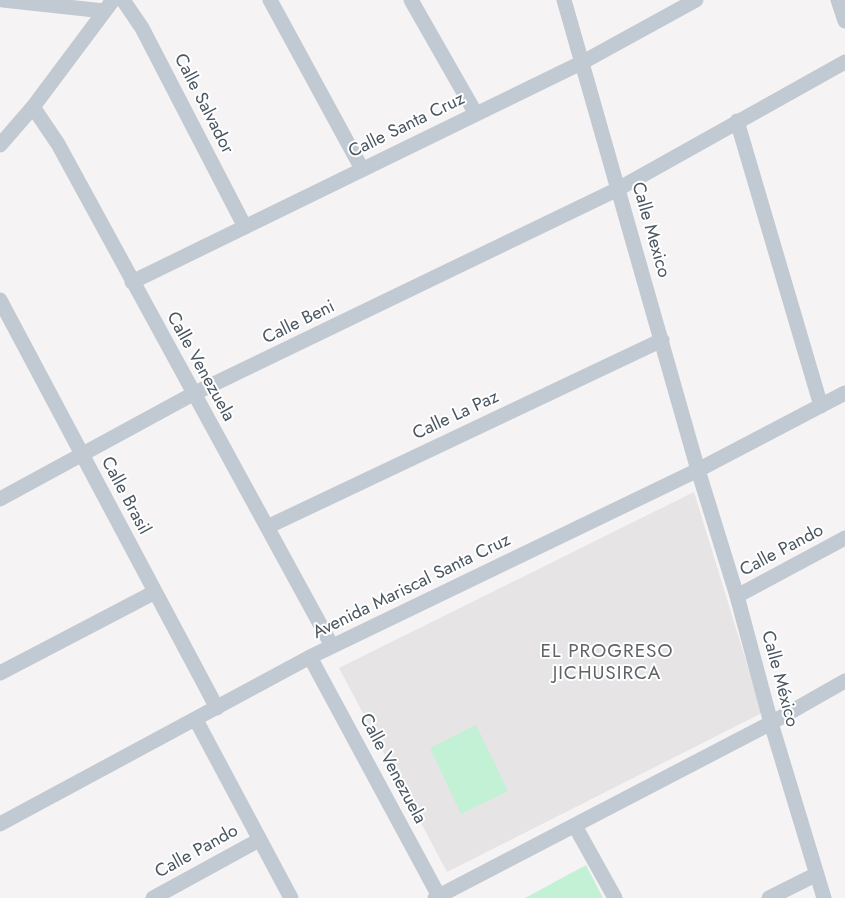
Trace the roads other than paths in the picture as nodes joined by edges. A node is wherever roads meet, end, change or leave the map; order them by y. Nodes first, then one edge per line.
1 (3, 0) edge
2 (123, 0) edge
3 (270, 0) edge
4 (411, 0) edge
5 (564, 0) edge
6 (696, 0) edge
7 (838, 0) edge
8 (108, 5) edge
9 (845, 22) edge
10 (582, 62) junction
11 (845, 62) edge
12 (33, 107) junction
13 (476, 114) junction
14 (737, 121) junction
15 (5, 132) edge
16 (0, 145) edge
17 (362, 169) junction
18 (618, 189) junction
19 (245, 227) junction
20 (132, 282) junction
21 (0, 300) edge
22 (662, 340) junction
23 (193, 394) junction
24 (845, 394) edge
25 (821, 406) junction
26 (81, 455) junction
27 (698, 470) junction
28 (0, 499) edge
29 (266, 527) junction
30 (845, 538) edge
31 (155, 592) junction
32 (737, 596) junction
33 (332, 646) junction
34 (310, 657) junction
35 (0, 673) edge
36 (845, 680) edge
37 (217, 708) junction
38 (196, 720) junction
39 (771, 723) junction
40 (0, 824) edge
41 (575, 826) junction
42 (259, 840) junction
43 (817, 874) junction
44 (438, 897) edge
45 (153, 898) edge
46 (291, 898) edge
47 (615, 898) edge
48 (769, 898) edge
49 (824, 898) edge

1 - 8 street
2 - 19 street, Calle Salvador
3 - 17 street
4 - 13 street
5 - 10 street, Calle Mexico
6 - 10 street, Calle Santa Cruz
7 - 9 street
8 - 12 street
10 - 13 street, Calle Santa Cruz
10 - 18 street, Calle Mexico
11 - 14 street, Calle Beni
12 - 15 street
12 - 20 street, Calle Venezuela
13 - 17 street, Calle Santa Cruz
14 - 18 street, Calle Beni
14 - 25 street
15 - 16 street
17 - 19 street, Calle Santa Cruz
18 - 22 street, Calle Mexico
18 - 23 street, Calle Beni
19 - 20 street, Calle Santa Cruz
20 - 23 street, Calle Venezuela
21 - 26 street, Calle Brasil
22 - 27 street, Calle Mexico
22 - 29 street, Calle La Paz
23 - 26 street, Calle Beni
23 - 29 street, Calle Venezuela
24 - 25 street, Avenida Mariscal Santa Cruz
25 - 27 street, Avenida Mariscal Santa Cruz
26 - 28 street, Calle Beni
26 - 31 street, Calle Brasil
27 - 32 street, Calle México
27 - 33 street, Avenida Mariscal Santa Cruz
29 - 33 street, Calle Venezuela
30 - 32 street, Calle Pando
31 - 35 street
31 - 37 street, Calle Brasil
32 - 39 street, Calle México
33 - 34 street, Avenida Mariscal Santa Cruz
34 - 37 street, Avenida Mariscal Santa Cruz
34 - 44 street, Calle Venezuela
36 - 39 street
37 - 38 street, Avenida Mariscal Santa Cruz
38 - 40 street, Avenida Mariscal Santa Cruz
38 - 42 street
39 - 41 street
39 - 43 street, Calle México
41 - 44 street
41 - 47 street
42 - 45 street, Calle Pando
42 - 46 street
43 - 48 street
43 - 49 street, Calle México

